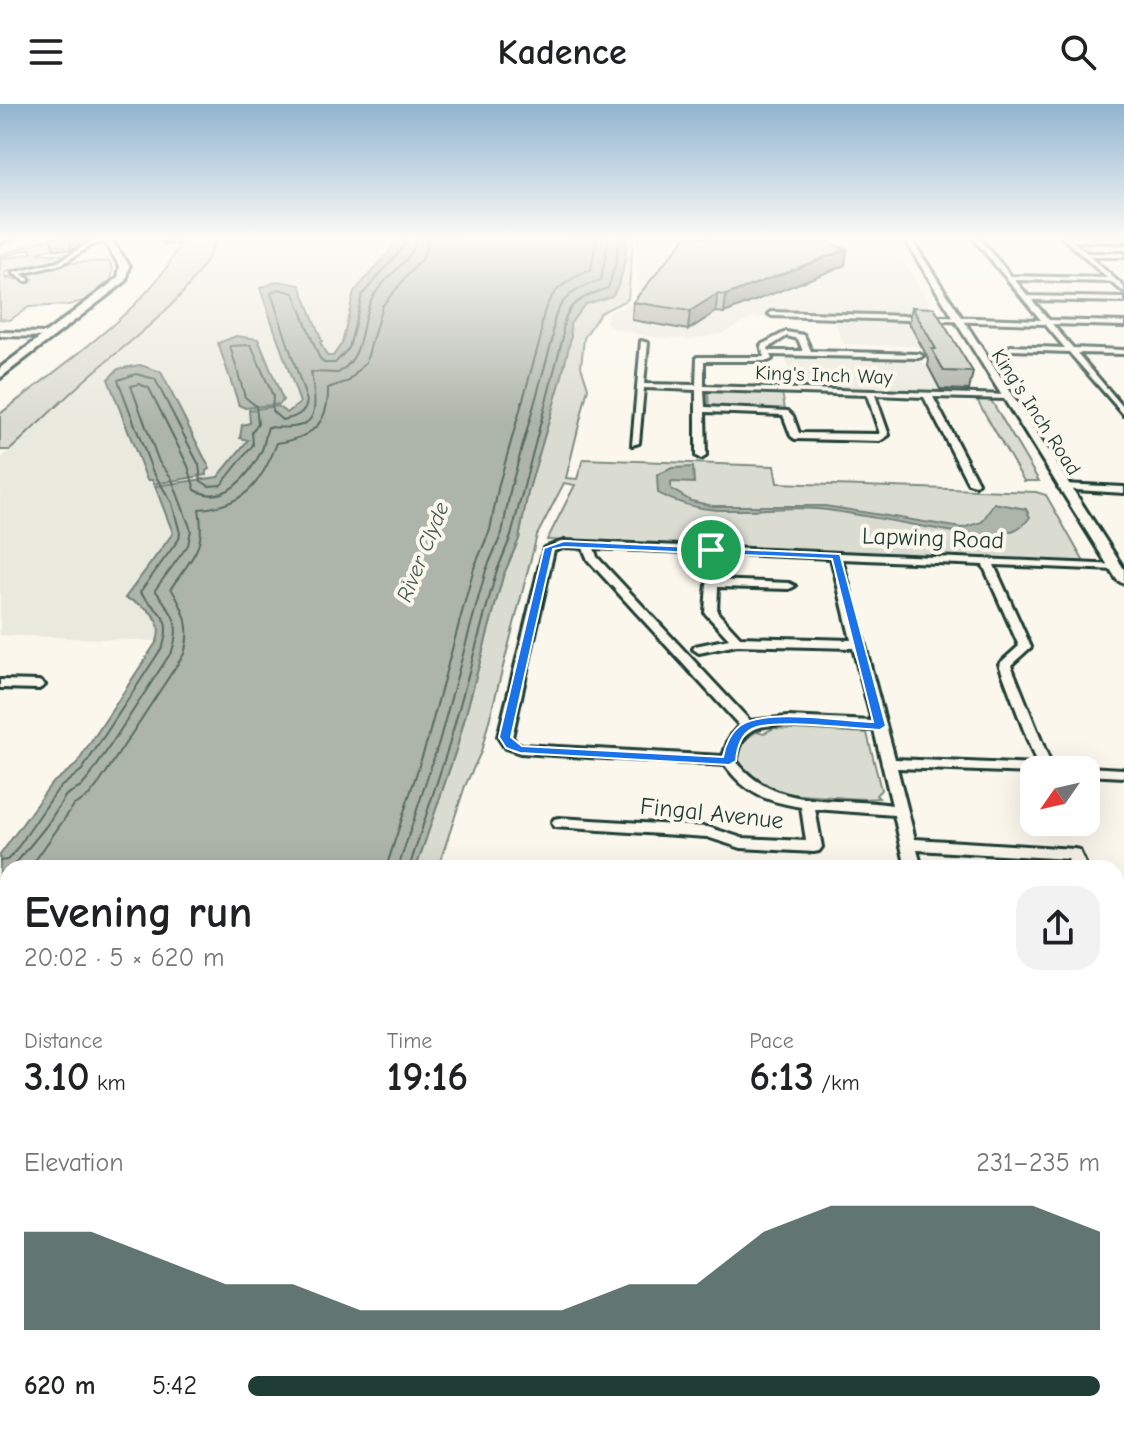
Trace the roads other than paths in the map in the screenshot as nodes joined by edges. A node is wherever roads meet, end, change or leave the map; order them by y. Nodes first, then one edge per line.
1 (98, 299) edge
2 (943, 299) edge
3 (1028, 299) edge
4 (1074, 299) edge
5 (1124, 300) edge
6 (772, 314) dead end
7 (954, 319) junction
8 (1046, 321) junction
9 (1124, 324) edge
10 (0, 334) edge
11 (52, 335) junction
12 (644, 343) dead end
13 (1011, 348) dead end
14 (1071, 350) junction
15 (1124, 352) edge
16 (766, 353) junction
17 (808, 353) junction
18 (919, 356) dead end
19 (0, 374) edge
20 (640, 386) junction
21 (700, 388) junction
22 (870, 392) junction
23 (1106, 392) junction
24 (1124, 393) edge
25 (927, 394) junction
26 (1007, 397) junction
27 (700, 409) junction
28 (1124, 413) edge
29 (635, 443) dead end
30 (701, 456) dead end
31 (973, 483) dead end
32 (1063, 487) junction
33 (1124, 490) edge
34 (587, 545) junction
35 (836, 556) junction
36 (987, 562) junction
37 (1116, 567) junction
38 (1124, 580) edge
39 (789, 586) dead end
40 (737, 641) junction
41 (857, 644) junction
42 (699, 649) dead end
43 (0, 684) edge
44 (39, 685) dead end
45 (747, 726) junction
46 (880, 726) junction
47 (1041, 756) edge
48 (729, 761) junction
49 (891, 763) junction
50 (1020, 768) edge
51 (1100, 772) edge
52 (1124, 773) edge
53 (807, 801) junction
54 (902, 811) junction
55 (559, 823) dead end
56 (909, 844) junction
57 (912, 860) edge
58 (1076, 860) edge

1 - 11 main road
2 - 7 street, King's Inch Road
3 - 8 street
4 - 5 street
6 - 7 street
7 - 8 street
7 - 26 street, King's Inch Road
8 - 9 street
8 - 14 street
10 - 11 street
11 - 19 main road
12 - 20 street
13 - 14 street
14 - 15 street
14 - 23 street
16 - 17 street
16 - 17 street
16 - 21 street
17 - 18 street
20 - 21 street, King's Inch Way
20 - 29 street
21 - 22 street, King's Inch Way
21 - 27 street
22 - 25 street, King's Inch Way
22 - 27 street
23 - 24 street
23 - 28 street
25 - 26 street, King's Inch Way
25 - 31 street
26 - 32 street, King's Inch Road
27 - 30 street
32 - 33 street
32 - 37 street, King's Inch Road
34 - 35 street, Lapwing Road
34 - 45 street
34 - 48 street, Lapwing Road
35 - 36 street, Lapwing Road
35 - 41 street
36 - 37 street, Lapwing Road
36 - 47 street
37 - 38 street, King's Inch Road
39 - 40 street
40 - 41 street
40 - 42 street
41 - 46 street
43 - 44 street
45 - 46 street
45 - 48 street
46 - 49 street
48 - 53 street
49 - 50 street
49 - 54 street
51 - 52 street
53 - 54 street
53 - 55 street, Fingal Avenue
54 - 56 street
56 - 57 street
56 - 58 street

